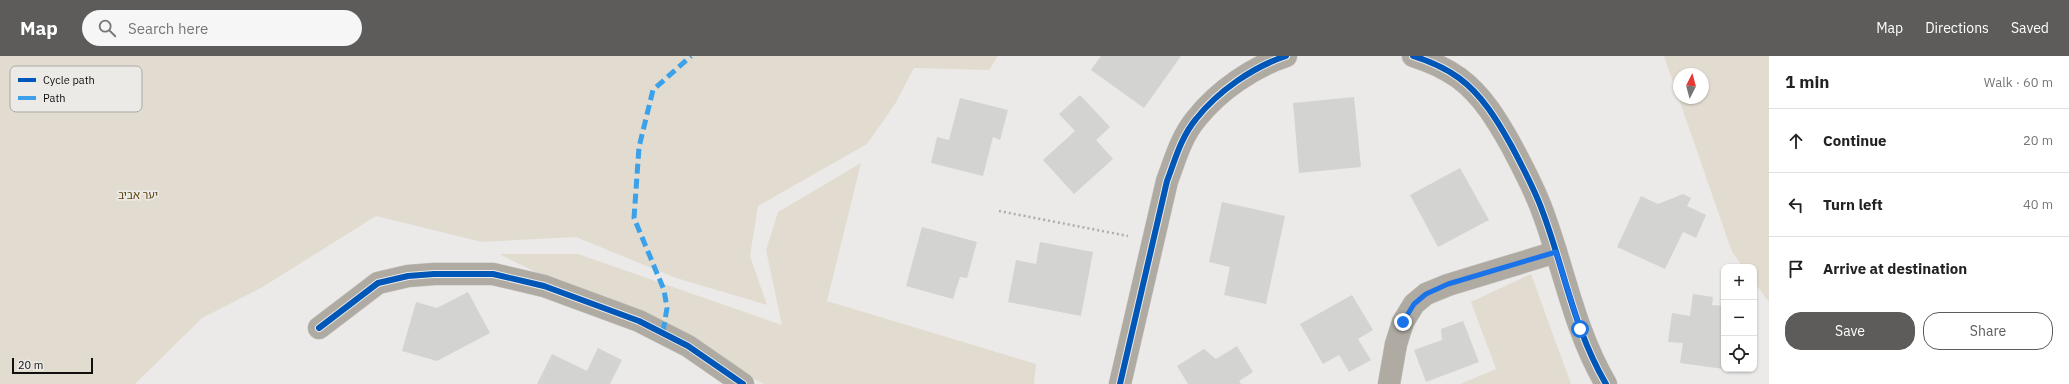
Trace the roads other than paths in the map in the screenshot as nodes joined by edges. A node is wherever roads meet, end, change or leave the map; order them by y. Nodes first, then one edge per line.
1 (1286, 56) edge
2 (1413, 56) edge
3 (1556, 252) junction
4 (319, 328) dead end
5 (743, 384) edge
6 (1120, 384) edge
7 (1389, 384) edge
8 (1606, 384) edge

1 - 6 street
2 - 3 street
3 - 7 street
3 - 8 street
4 - 5 street

